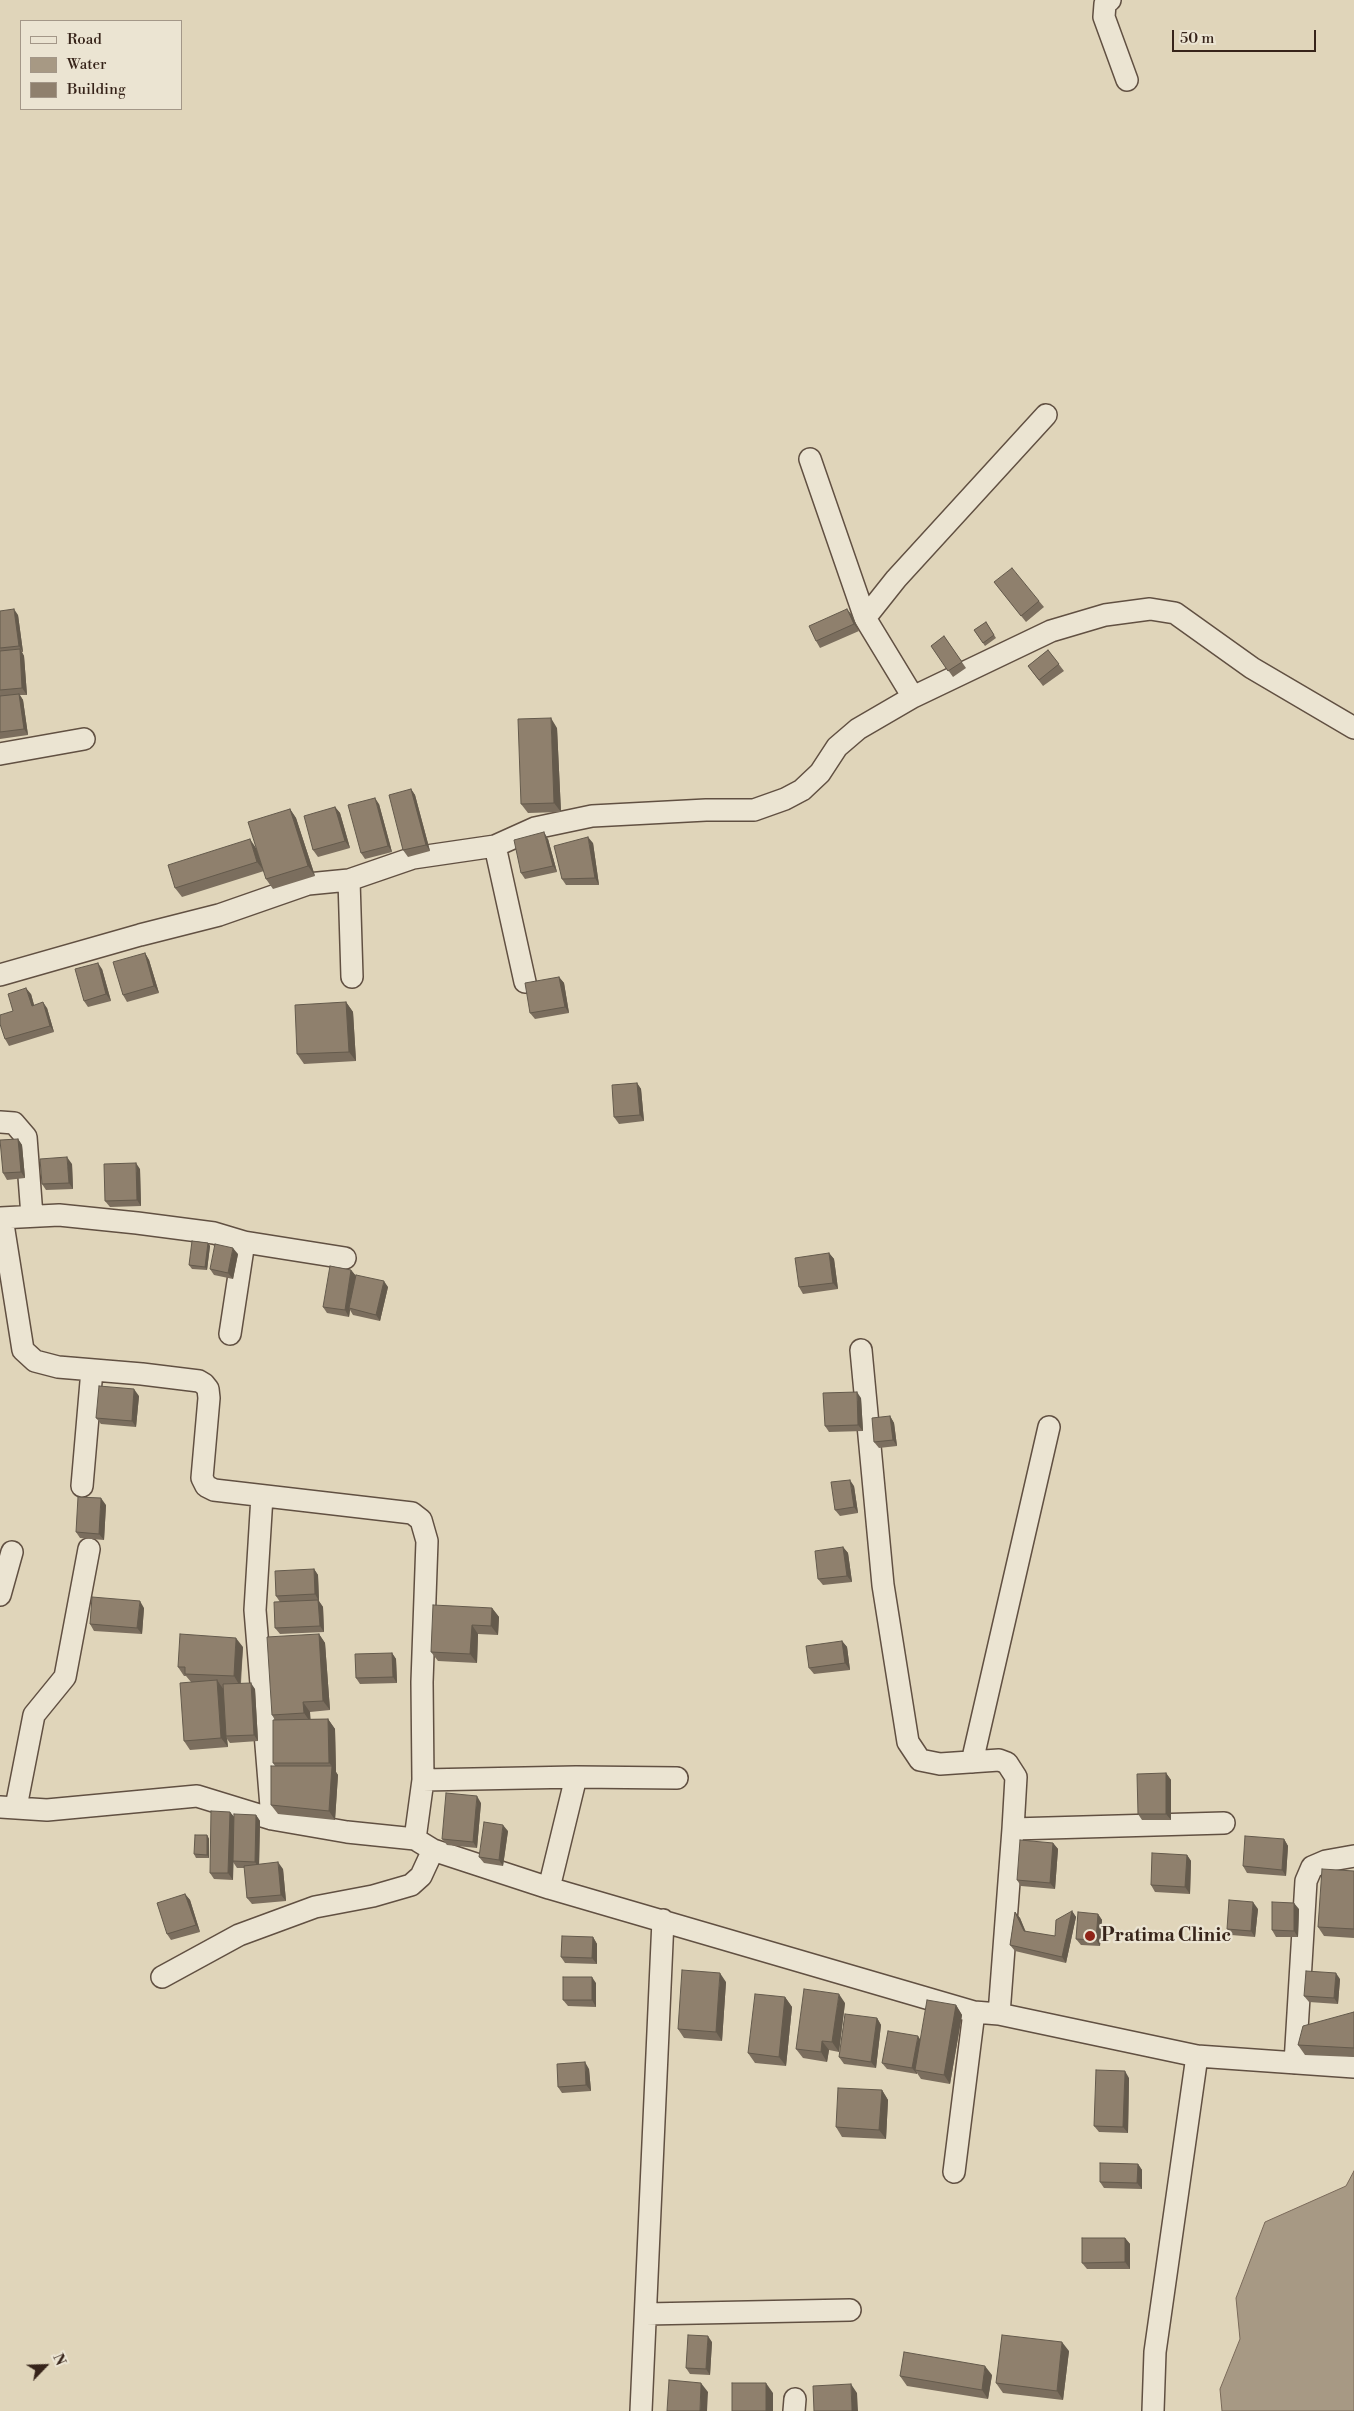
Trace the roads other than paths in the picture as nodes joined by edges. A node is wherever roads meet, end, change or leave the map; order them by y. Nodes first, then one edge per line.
1 (1110, 0) edge
2 (1127, 80) dead end
3 (1046, 415) dead end
4 (810, 459) dead end
5 (865, 618) junction
6 (913, 697) junction
7 (1354, 728) edge
8 (84, 739) dead end
9 (0, 754) edge
10 (495, 846) junction
11 (350, 880) junction
12 (0, 975) edge
13 (352, 977) dead end
14 (525, 982) edge
15 (0, 1122) edge
16 (32, 1216) junction
17 (1, 1218) edge
18 (244, 1242) junction
19 (345, 1258) dead end
20 (230, 1334) dead end
21 (860, 1350) dead end
22 (92, 1370) junction
23 (1049, 1427) dead end
24 (82, 1486) dead end
25 (262, 1496) junction
26 (89, 1549) dead end
27 (12, 1552) dead end
28 (0, 1595) edge
29 (972, 1762) junction
30 (576, 1777) junction
31 (677, 1778) dead end
32 (423, 1780) junction
33 (8, 1807) edge
34 (272, 1819) junction
35 (1224, 1823) dead end
36 (1013, 1828) junction
37 (415, 1840) junction
38 (433, 1850) junction
39 (1354, 1856) edge
40 (549, 1888) junction
41 (663, 1920) junction
42 (162, 1977) dead end
43 (974, 2012) junction
44 (999, 2014) junction
45 (1197, 2056) junction
46 (1295, 2063) junction
47 (1354, 2067) edge
48 (954, 2172) dead end
49 (850, 2310) dead end
50 (646, 2314) junction
51 (641, 2411) edge
52 (1152, 2411) edge

1 - 2 street
3 - 5 street
4 - 5 street
5 - 6 street
6 - 7 street
6 - 10 street
8 - 9 street
10 - 11 street
10 - 14 street
11 - 12 street
11 - 13 street
15 - 16 street
16 - 17 street
16 - 18 street
17 - 22 street
18 - 19 street
18 - 20 street
21 - 29 street
22 - 24 street
22 - 25 street
23 - 29 street
25 - 32 street
25 - 34 street
26 - 33 street
27 - 28 street
29 - 36 street
30 - 31 street
30 - 32 street
30 - 40 street
32 - 37 street
33 - 34 street
34 - 37 street
35 - 36 street
36 - 44 street
37 - 38 street
38 - 40 street
38 - 42 street
39 - 46 street
40 - 41 street
41 - 43 street
41 - 50 street
43 - 44 street
43 - 48 street
44 - 45 street
45 - 46 street
45 - 52 street
46 - 47 street
49 - 50 street
50 - 51 street

